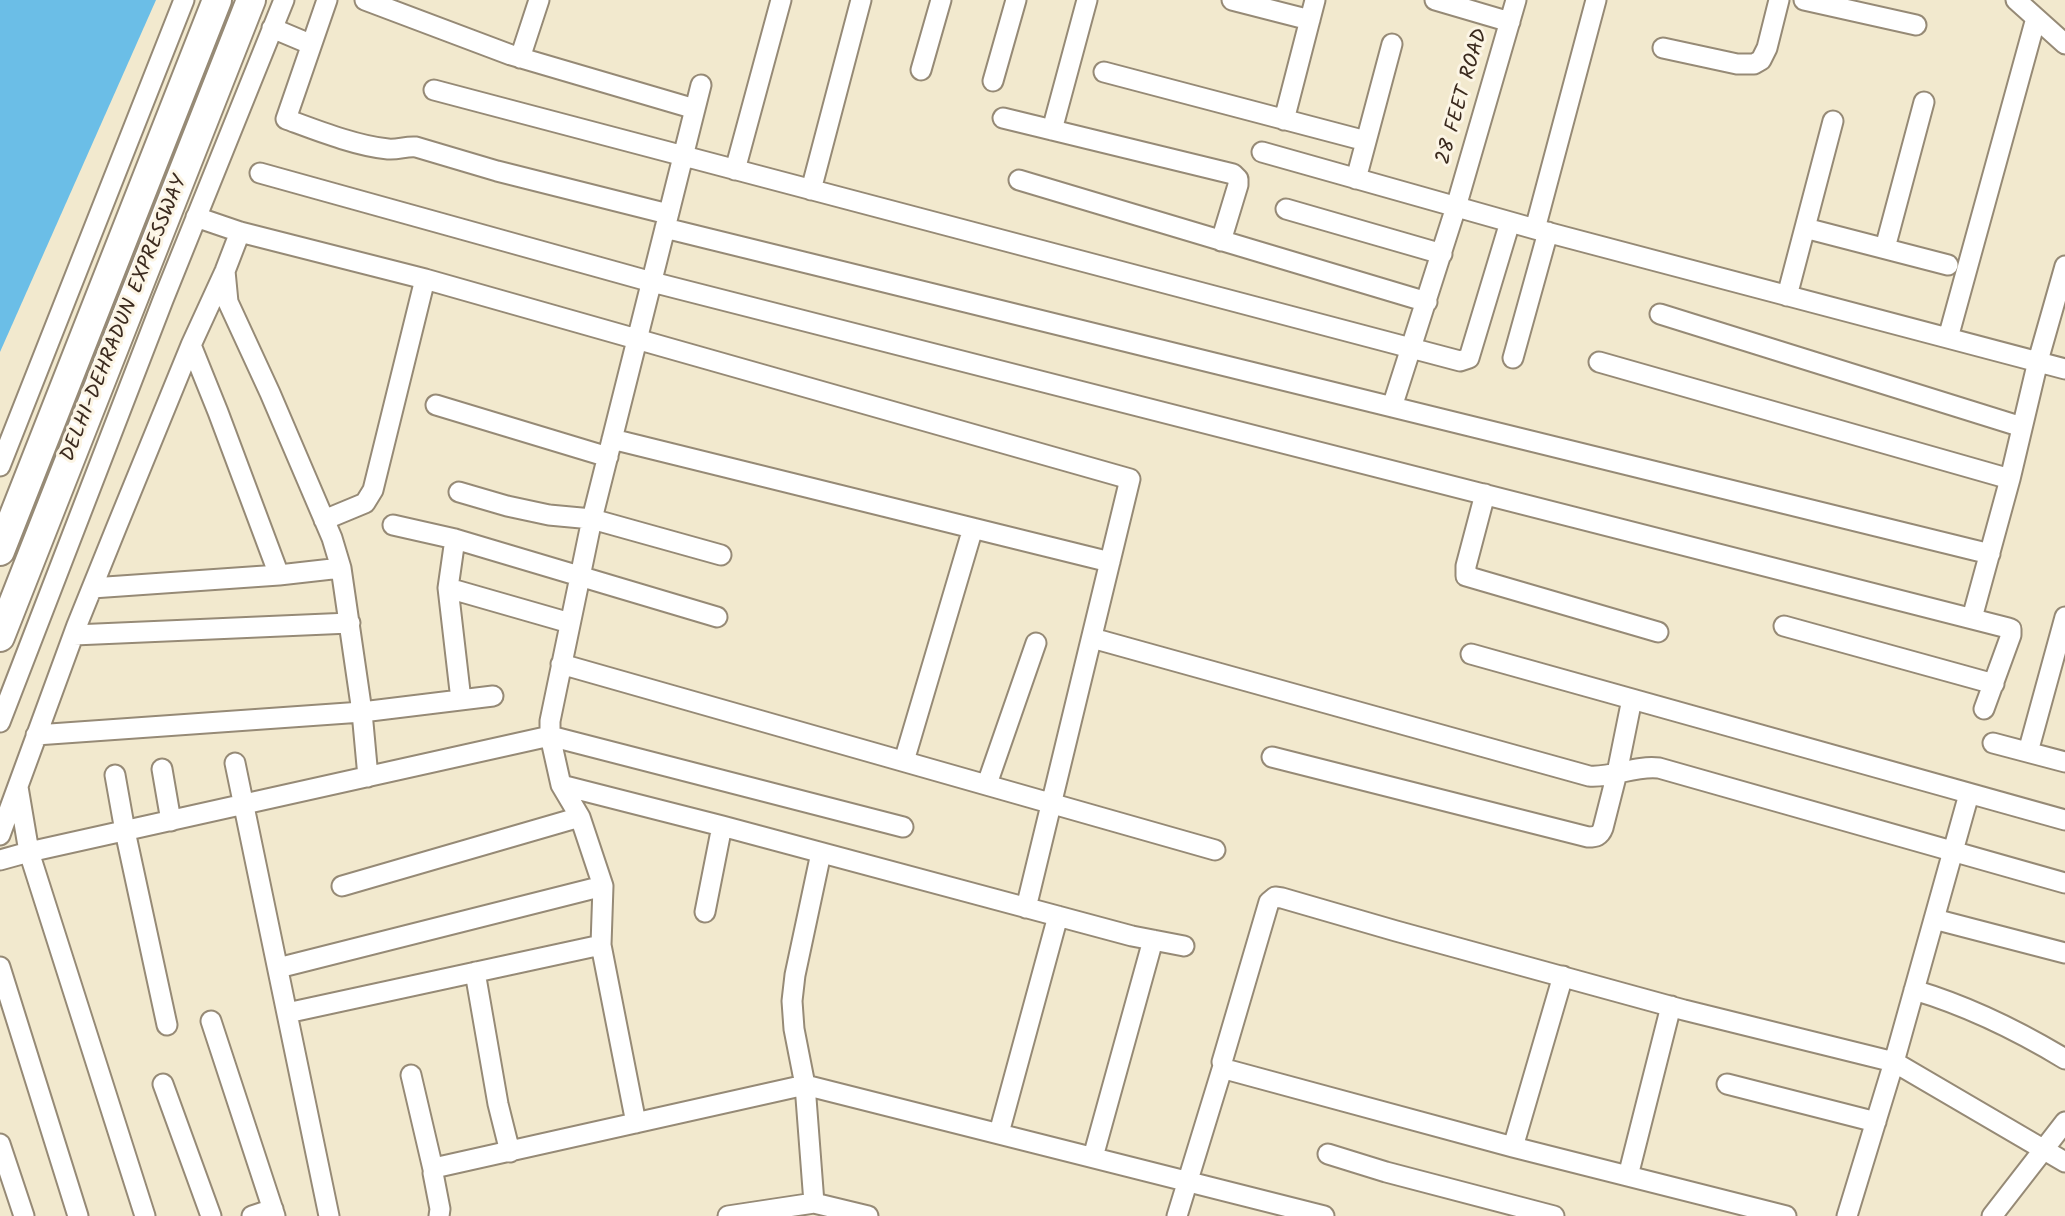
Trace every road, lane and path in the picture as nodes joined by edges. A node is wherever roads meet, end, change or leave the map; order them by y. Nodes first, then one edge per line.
1 (184, 0) edge
2 (217, 0) edge
3 (251, 0) edge
4 (284, 0) edge
5 (327, 0) edge
6 (365, 0) edge
7 (538, 0) edge
8 (781, 0) edge
9 (860, 0) edge
10 (941, 0) edge
11 (1016, 0) edge
12 (1087, 0) edge
13 (1232, 0) edge
14 (1315, 0) edge
15 (1435, 0) edge
16 (1516, 0) edge
17 (1597, 0) edge
18 (1779, 0) edge
19 (1804, 0) edge
20 (2016, 0) edge
21 (2036, 18) junction
22 (1310, 20) junction
23 (1510, 22) junction
24 (1916, 25) dead end
25 (293, 37) junction
26 (1392, 44) dead end
27 (2065, 44) edge
28 (1663, 48) dead end
29 (520, 58) junction
30 (921, 70) dead end
31 (1104, 72) dead end
32 (993, 82) dead end
33 (701, 85) dead end
34 (434, 90) dead end
35 (1924, 102) dead end
36 (695, 109) junction
37 (1003, 118) dead end
38 (1284, 120) junction
39 (1833, 121) dead end
40 (1052, 130) junction
41 (1366, 141) junction
42 (1262, 152) dead end
43 (683, 156) junction
44 (735, 170) junction
45 (260, 173) dead end
46 (1019, 180) dead end
47 (1356, 180) junction
48 (811, 190) junction
49 (1456, 207) junction
50 (1286, 209) dead end
51 (204, 220) junction
52 (666, 221) junction
53 (1510, 222) junction
54 (1805, 228) junction
55 (236, 231) junction
56 (1541, 231) junction
57 (1221, 240) junction
58 (1885, 248) junction
59 (1442, 254) junction
60 (1948, 265) dead end
61 (2065, 266) edge
62 (225, 271) junction
63 (425, 279) junction
64 (652, 282) junction
65 (1787, 296) junction
66 (1427, 302) junction
67 (1660, 314) dead end
68 (1948, 338) junction
69 (637, 339) junction
70 (191, 345) junction
71 (1411, 350) junction
72 (1513, 358) dead end
73 (2038, 361) junction
74 (1599, 362) dead end
75 (2065, 369) edge
76 (436, 405) dead end
77 (1392, 407) junction
78 (2022, 427) junction
79 (610, 448) junction
80 (0, 466) edge
81 (2010, 479) junction
82 (459, 492) dead end
83 (1485, 494) junction
84 (592, 519) junction
85 (324, 520) junction
86 (393, 525) dead end
87 (973, 528) junction
88 (456, 539) junction
89 (0, 551) edge
90 (1990, 554) junction
91 (721, 555) dead end
92 (1110, 562) junction
93 (341, 568) junction
94 (279, 575) junction
95 (580, 577) junction
96 (92, 588) junction
97 (448, 588) junction
98 (717, 617) dead end
99 (2065, 617) edge
100 (1972, 618) junction
101 (350, 623) junction
102 (570, 623) junction
103 (1784, 626) dead end
104 (1658, 632) dead end
105 (74, 635) junction
106 (0, 637) edge
107 (1092, 638) junction
108 (1035, 643) dead end
109 (1471, 654) dead end
110 (561, 664) junction
111 (1994, 684) junction
112 (493, 696) dead end
113 (1632, 699) junction
114 (461, 700) junction
115 (1984, 709) dead end
116 (362, 712) junction
117 (0, 722) edge
118 (36, 735) junction
119 (550, 736) junction
120 (1993, 743) dead end
121 (2028, 752) junction
122 (1272, 757) dead end
123 (904, 761) junction
124 (2065, 762) edge
125 (235, 763) dead end
126 (162, 769) dead end
127 (1617, 773) junction
128 (115, 775) dead end
129 (368, 777) junction
130 (987, 784) junction
131 (561, 785) junction
132 (18, 786) junction
133 (1969, 793) junction
134 (1052, 803) junction
135 (244, 804) junction
136 (579, 817) junction
137 (2065, 820) edge
138 (171, 821) junction
139 (722, 826) junction
140 (903, 827) dead end
141 (125, 831) junction
142 (0, 835) edge
143 (1215, 850) dead end
144 (1953, 851) junction
145 (29, 852) junction
146 (821, 852) junction
147 (0, 860) edge
148 (2065, 883) edge
149 (342, 886) dead end
150 (603, 886) junction
151 (1026, 908) junction
152 (705, 912) dead end
153 (1058, 916) junction
154 (1934, 919) junction
155 (1153, 940) junction
156 (601, 945) junction
157 (1184, 946) dead end
158 (2065, 953) edge
159 (0, 967) edge
160 (278, 968) junction
161 (475, 972) junction
162 (1563, 976) junction
163 (1914, 990) junction
164 (1671, 1006) junction
165 (287, 1013) junction
166 (211, 1021) dead end
167 (167, 1025) dead end
168 (2065, 1059) edge
169 (1894, 1062) junction
170 (1223, 1066) junction
171 (411, 1075) dead end
172 (163, 1084) dead end
173 (1727, 1084) dead end
174 (805, 1085) junction
175 (1876, 1122) junction
176 (2065, 1122) edge
177 (636, 1123) junction
178 (999, 1133) junction
179 (0, 1143) edge
180 (1513, 1147) junction
181 (2045, 1150) junction
182 (510, 1152) junction
183 (1328, 1154) dead end
184 (1093, 1157) junction
185 (2065, 1162) edge
186 (433, 1169) junction
187 (1628, 1176) junction
188 (1187, 1181) junction
189 (814, 1203) junction
190 (785, 1212) edge
191 (1293, 1212) edge
192 (274, 1213) edge
193 (24, 1216) edge
194 (78, 1216) edge
195 (145, 1216) edge
196 (211, 1216) edge
197 (252, 1216) edge
198 (329, 1216) edge
199 (439, 1216) edge
200 (728, 1216) edge
201 (868, 1216) edge
202 (1177, 1216) edge
203 (1324, 1216) edge
204 (1554, 1216) edge
205 (1786, 1216) edge
206 (1847, 1216) edge
207 (1992, 1216) edge

1 - 80 street
2 - 89 highway, DELHI-DEHRADUN EXPRESSWAY
3 - 106 highway, DELHI-DEHRADUN EXPRESSWAY
4 - 25 street
5 - 25 street
6 - 29 street
7 - 29 street
8 - 44 street
9 - 48 street
10 - 30 street
11 - 32 street
12 - 40 street
13 - 22 street
14 - 22 street
15 - 23 street
16 - 23 street, 28 FEET ROAD
17 - 56 street
18 - 28 street
19 - 24 street
20 - 21 street
21 - 27 street
21 - 68 street
22 - 38 street
23 - 49 street, 28 FEET ROAD
25 - 51 street
25 - 52 street
26 - 41 street
29 - 36 street
31 - 38 street
33 - 36 street
34 - 43 street
35 - 58 street
36 - 43 street
37 - 40 street
38 - 41 street
39 - 54 street
40 - 57 street
41 - 47 street
42 - 47 street
43 - 44 street
43 - 52 street
44 - 48 street
45 - 64 street
46 - 57 street
47 - 49 street
48 - 71 street
49 - 53 street
49 - 59 street, 28 FEET ROAD
50 - 59 street
51 - 55 street
51 - 117 street
52 - 64 street
52 - 77 street
53 - 56 street
53 - 71 street
54 - 58 street
54 - 65 street
55 - 62 street
55 - 63 street
56 - 65 street
56 - 72 street
57 - 66 street
58 - 60 street
59 - 66 street, 28 FEET ROAD
61 - 73 street
62 - 70 street
62 - 85 street
63 - 69 street
63 - 85 street
64 - 69 street
64 - 83 street
65 - 68 street
66 - 71 street, 28 FEET ROAD
67 - 78 street
68 - 73 street
69 - 79 street
69 - 92 street
70 - 94 street
70 - 96 street
71 - 77 street, 28 FEET ROAD
73 - 75 street
73 - 78 street
74 - 81 street
76 - 79 street
77 - 90 street
78 - 81 street
79 - 84 street
79 - 87 street
81 - 90 street
82 - 84 street
83 - 100 street
83 - 104 street
84 - 91 street
84 - 95 street
85 - 93 street
86 - 88 street
87 - 92 street
87 - 123 street
88 - 95 street
88 - 97 street
90 - 100 street
92 - 107 street
93 - 94 street
93 - 101 street
94 - 96 street
95 - 98 street
95 - 102 street
96 - 105 street
97 - 102 street
97 - 114 street
99 - 121 street
100 - 111 street
101 - 105 street
101 - 116 street
102 - 110 street
103 - 111 street
105 - 118 street
107 - 127 street
107 - 134 street
108 - 130 street
109 - 113 street
110 - 119 street
110 - 123 street
111 - 115 street
112 - 114 street
113 - 127 street
113 - 133 street
114 - 116 street
116 - 118 street
116 - 129 street
118 - 132 street
119 - 129 street
119 - 131 street
119 - 140 street
120 - 121 street
121 - 124 street
122 - 127 street
123 - 130 street
125 - 135 street
126 - 138 street
127 - 144 street
128 - 141 street
129 - 135 street
130 - 134 street
131 - 136 street
131 - 139 street
132 - 142 street
132 - 145 street
133 - 137 street
133 - 144 street
134 - 143 street
134 - 151 street
135 - 138 street
135 - 160 street
136 - 149 street
136 - 150 street
138 - 141 street
139 - 146 street
139 - 152 street
141 - 145 street
141 - 167 street
144 - 148 street
144 - 154 street
145 - 147 street
145 - 195 street
146 - 151 street
146 - 174 street
150 - 156 street
150 - 160 street
151 - 153 street
153 - 155 street
153 - 178 street
154 - 158 street
154 - 163 street
155 - 157 street
155 - 184 street
156 - 161 street
156 - 177 street
159 - 194 street
160 - 165 street
161 - 165 street
161 - 182 street
162 - 164 street
162 - 170 street
162 - 180 street
163 - 168 street
163 - 169 street
164 - 169 street
164 - 187 street
165 - 198 street
166 - 192 street
169 - 175 street
169 - 181 street
170 - 180 street
170 - 188 street
171 - 186 street
172 - 196 street
173 - 175 street
174 - 177 street
174 - 178 street
174 - 189 street
175 - 206 street
176 - 181 street
177 - 182 street
178 - 184 street
179 - 193 street
180 - 187 street
181 - 185 street
181 - 207 street
182 - 186 street
183 - 204 street
184 - 188 street
186 - 199 street
187 - 205 street
188 - 191 street
188 - 202 street
189 - 190 street
189 - 201 street
190 - 200 street
191 - 203 street
192 - 197 street

